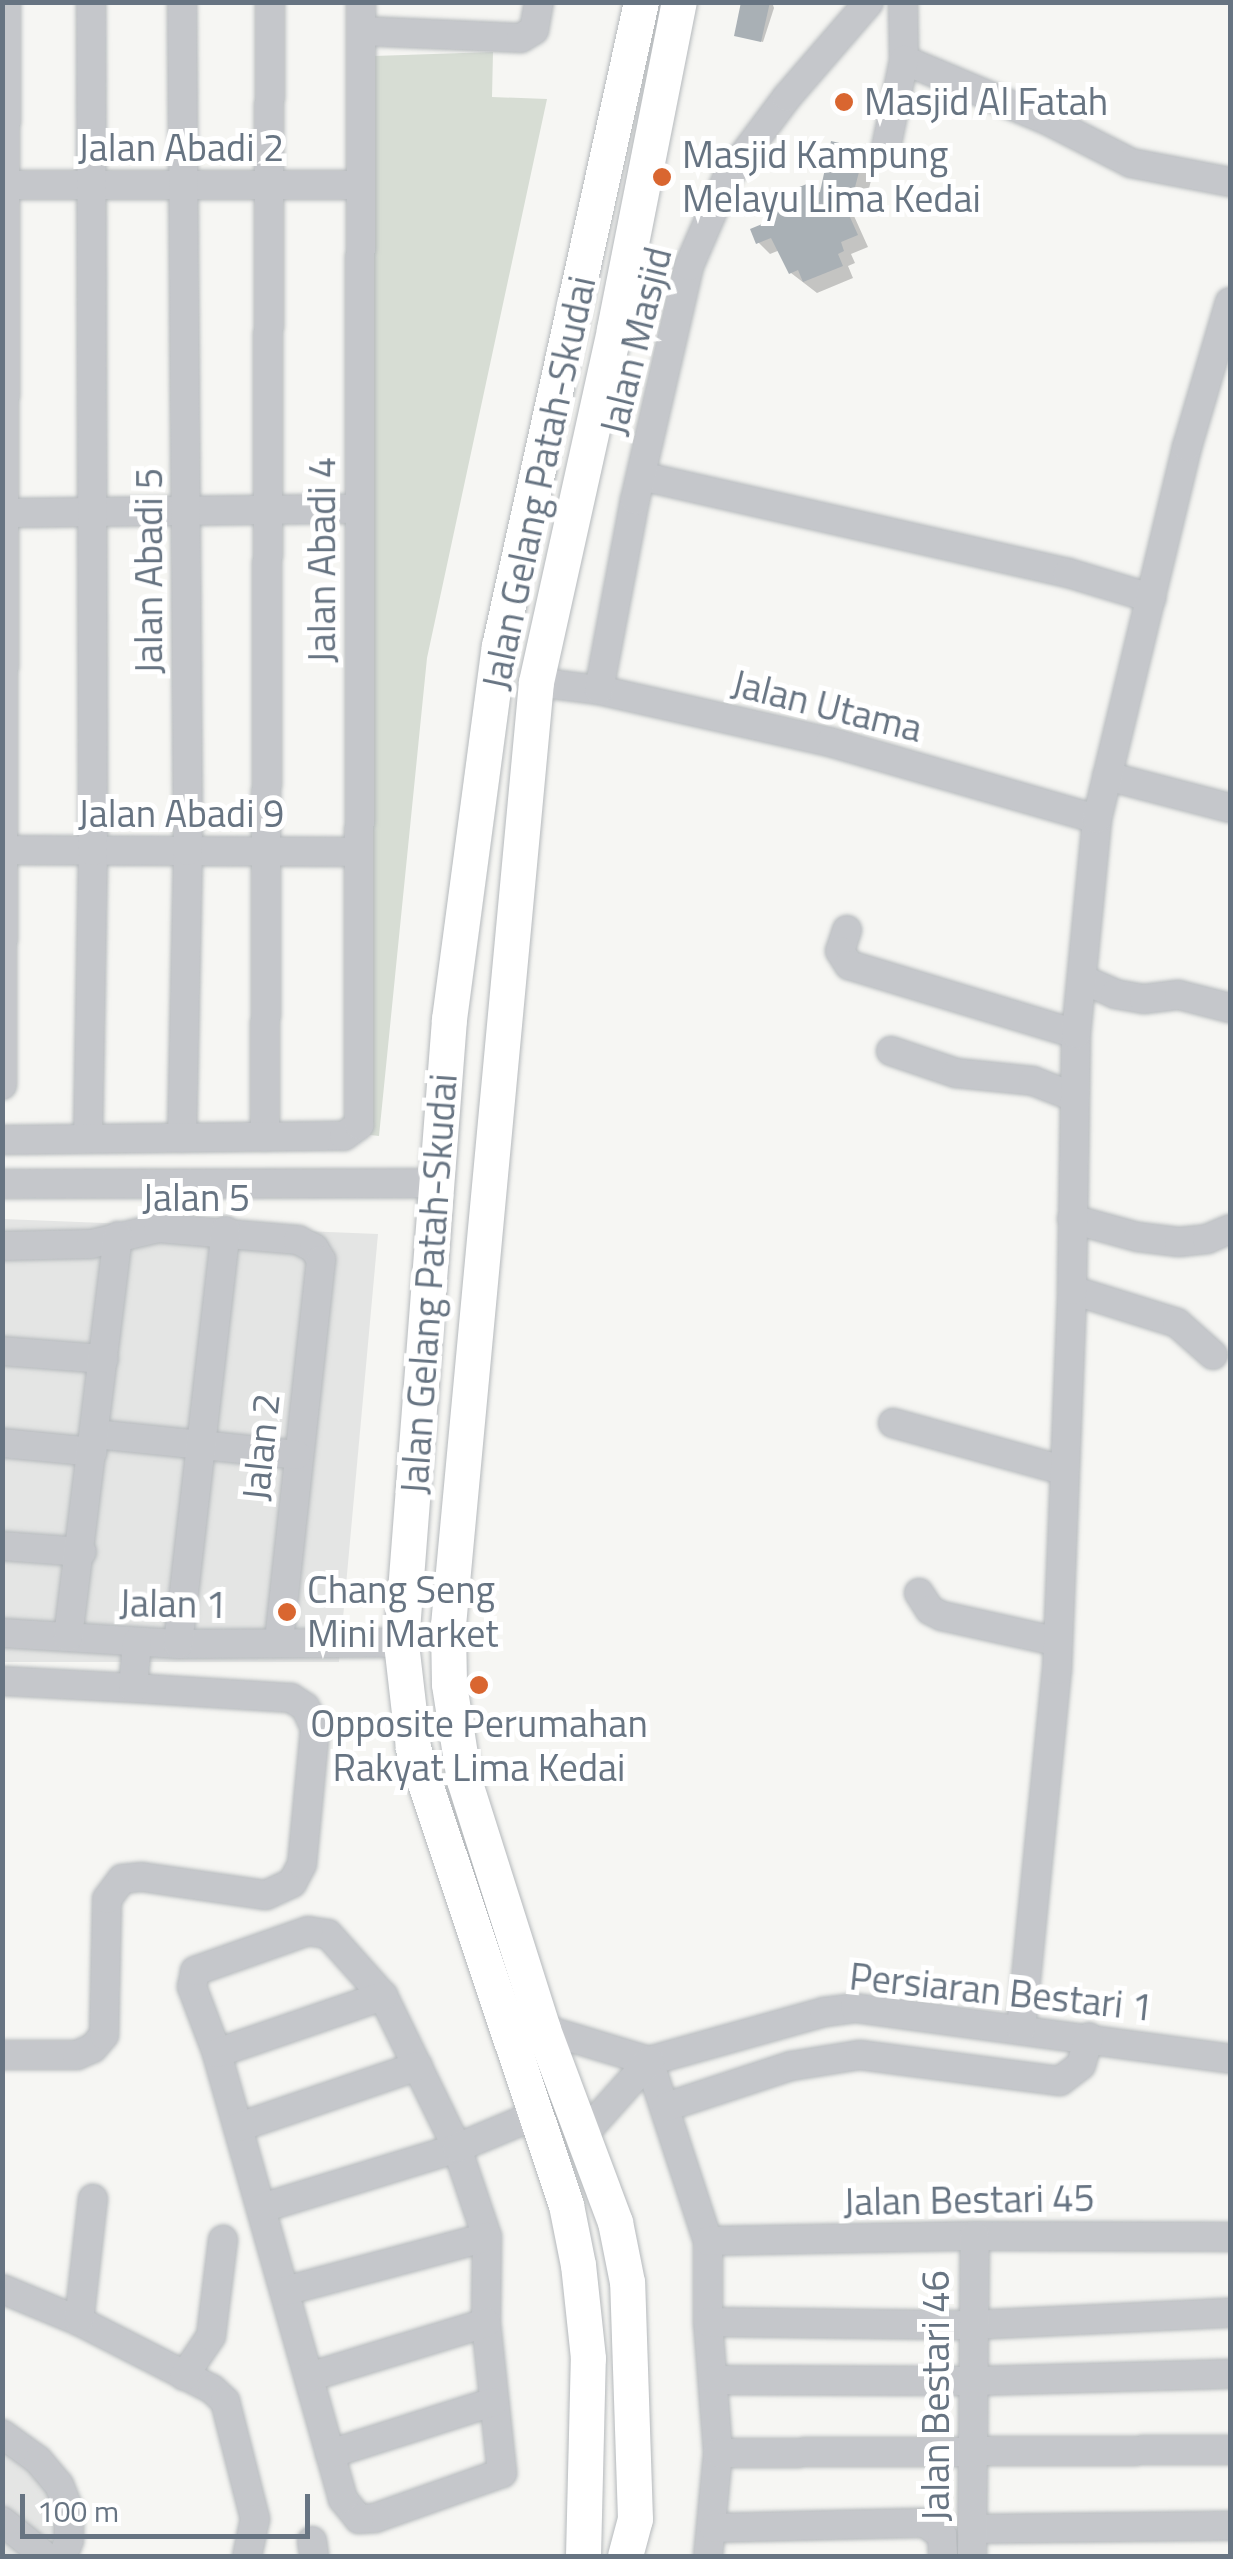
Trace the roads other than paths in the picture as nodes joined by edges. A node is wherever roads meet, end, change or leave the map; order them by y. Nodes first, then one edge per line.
1 (6, 2) edge
2 (90, 2) edge
3 (182, 2) edge
4 (270, 2) edge
5 (362, 2) edge
6 (641, 2) edge
7 (678, 2) edge
8 (869, 2) edge
9 (903, 2) edge
10 (539, 10) edge
11 (362, 31) junction
12 (904, 60) junction
13 (886, 148) dead end
14 (1230, 182) edge
15 (184, 184) junction
16 (4, 185) edge
17 (270, 185) junction
18 (359, 185) junction
19 (91, 186) junction
20 (1230, 302) edge
21 (4, 383) edge
22 (640, 476) junction
23 (269, 510) junction
24 (359, 510) junction
25 (187, 511) junction
26 (92, 512) junction
27 (7, 513) junction
28 (1150, 598) junction
29 (5, 660) edge
30 (536, 682) junction
31 (599, 690) junction
32 (1108, 776) junction
33 (1230, 808) edge
34 (1097, 819) junction
35 (4, 850) edge
36 (93, 850) junction
37 (188, 851) junction
38 (268, 852) junction
39 (360, 852) junction
40 (847, 930) dead end
41 (1082, 979) junction
42 (1230, 1008) edge
43 (1076, 1034) junction
44 (890, 1051) dead end
45 (2, 1085) edge
46 (1074, 1097) junction
47 (265, 1137) junction
48 (182, 1138) junction
49 (88, 1139) junction
50 (2, 1140) edge
51 (2, 1184) edge
52 (437, 1184) junction
53 (1072, 1220) junction
54 (1230, 1229) edge
55 (226, 1230) junction
56 (118, 1236) junction
57 (2, 1246) edge
58 (321, 1260) joint
59 (1072, 1290) junction
60 (2, 1351) edge
61 (1213, 1354) dead end
62 (104, 1359) junction
63 (893, 1423) dead end
64 (203, 1442) junction
65 (2, 1443) edge
66 (94, 1443) junction
67 (297, 1455) junction
68 (1062, 1470) junction
69 (2, 1546) edge
70 (82, 1552) junction
71 (919, 1593) dead end
72 (2, 1634) edge
73 (68, 1638) junction
74 (1055, 1641) junction
75 (137, 1642) junction
76 (278, 1643) junction
77 (401, 1643) junction
78 (178, 1644) junction
79 (2, 1681) edge
80 (132, 1688) junction
81 (383, 1996) junction
82 (1022, 2028) junction
83 (544, 2030) junction
84 (1089, 2038) junction
85 (217, 2052) junction
86 (2, 2055) edge
87 (1230, 2059) edge
88 (649, 2061) junction
89 (418, 2066) junction
90 (666, 2107) junction
91 (536, 2115) junction
92 (238, 2127) junction
93 (582, 2136) junction
94 (456, 2148) junction
95 (92, 2198) dead end
96 (262, 2208) junction
97 (975, 2236) junction
98 (487, 2237) junction
99 (1230, 2237) edge
100 (222, 2240) dead end
101 (708, 2242) junction
102 (2, 2290) edge
103 (285, 2291) junction
104 (1230, 2312) edge
105 (79, 2321) junction
106 (708, 2322) junction
107 (486, 2323) junction
108 (972, 2325) junction
109 (1230, 2374) edge
110 (184, 2376) junction
111 (309, 2377) junction
112 (714, 2380) junction
113 (975, 2381) junction
114 (493, 2402) junction
115 (2, 2434) edge
116 (976, 2450) junction
117 (1230, 2450) edge
118 (718, 2453) junction
119 (330, 2454) junction
120 (2, 2521) edge
121 (1223, 2526) edge
122 (714, 2528) junction
123 (972, 2543) edge
124 (66, 2548) edge
125 (46, 2556) edge
126 (247, 2556) edge
127 (583, 2556) edge
128 (626, 2556) edge
129 (708, 2556) edge
130 (942, 2556) edge

1 - 16 street
2 - 19 street
3 - 15 street, Jalan Abadi 5
4 - 17 street
5 - 11 street, Jalan Abadi 4
6 - 52 main road, Jalan Gelang Patah-Skudai
7 - 30 main road, Jalan Gelang Patah-Skudai
8 - 22 street, Jalan Masjid
9 - 12 street
10 - 11 street
11 - 18 street, Jalan Abadi 4
12 - 13 street
12 - 14 street
15 - 17 street, Jalan Abadi 2
15 - 19 street, Jalan Abadi 2
15 - 25 street, Jalan Abadi 5
16 - 19 street, Jalan Abadi 2
16 - 21 street
17 - 18 street, Jalan Abadi 2
17 - 23 street
18 - 24 street, Jalan Abadi 4
19 - 26 street
20 - 28 street
21 - 27 street
22 - 28 street
22 - 31 street, Jalan Masjid
23 - 24 street
23 - 25 street
23 - 38 street
24 - 39 street, Jalan Abadi 4
25 - 26 street
25 - 37 street, Jalan Abadi 5
26 - 27 street
26 - 36 street
27 - 29 street
28 - 32 street
29 - 35 street
30 - 31 street, Jalan Utama
30 - 83 main road, Jalan Gelang Patah-Skudai
31 - 34 street, Jalan Utama
32 - 33 street
32 - 34 street
34 - 41 street
35 - 36 street, Jalan Abadi 9
35 - 45 street
36 - 37 street, Jalan Abadi 9
36 - 49 street
37 - 38 street, Jalan Abadi 9
37 - 48 street, Jalan Abadi 5
38 - 39 street, Jalan Abadi 9
38 - 47 street
39 - 47 street, Jalan Abadi 4
40 - 43 street
41 - 42 street
41 - 43 street
43 - 46 street
44 - 46 street
46 - 53 street
47 - 48 street
48 - 49 street
49 - 50 street
51 - 52 street
52 - 77 main road, Jalan Gelang Patah-Skudai
53 - 54 street
53 - 59 street
55 - 56 street, Jalan 5
55 - 58 street, Jalan 5
55 - 64 street
56 - 57 street, Jalan 5
56 - 62 street
58 - 67 street, Jalan 2
59 - 61 street
59 - 68 street
60 - 62 street
62 - 66 street
63 - 68 street
64 - 66 street
64 - 67 street
64 - 78 street
65 - 66 street
66 - 70 street
67 - 76 street, Jalan 2
68 - 74 street
69 - 70 street
70 - 73 street
71 - 74 street
72 - 73 street, Jalan 1
73 - 75 street, Jalan 1
74 - 82 street
75 - 78 street, Jalan 1
75 - 80 street
76 - 77 street, Jalan 1
76 - 78 street, Jalan 1
77 - 91 main road, Jalan Gelang Patah-Skudai
79 - 80 street
80 - 86 street
81 - 85 street
81 - 85 street
81 - 89 street
82 - 84 street, Persiaran Bestari 1
82 - 88 street, Persiaran Bestari 1
83 - 88 street
83 - 93 main road, Jalan Gelang Patah-Skudai
84 - 87 street, Persiaran Bestari 1
84 - 90 street
85 - 92 street
88 - 90 street
88 - 93 street
89 - 92 street
89 - 94 street
90 - 101 street
91 - 94 street
91 - 127 main road, Jalan Gelang Patah-Skudai
92 - 96 street
93 - 128 main road, Jalan Gelang Patah-Skudai
94 - 96 street
94 - 98 street
95 - 105 street
96 - 103 street
97 - 99 street, Jalan Bestari 45
97 - 101 street, Jalan Bestari 45
97 - 108 street, Jalan Bestari 46
98 - 103 street
98 - 107 street
100 - 110 street
101 - 106 street
102 - 105 street
103 - 111 street
104 - 108 street
105 - 110 street
106 - 108 street
106 - 112 street
107 - 111 street
107 - 114 street
108 - 113 street, Jalan Bestari 46
109 - 113 street
110 - 126 street
111 - 119 street
112 - 113 street
112 - 118 street
113 - 116 street, Jalan Bestari 46
114 - 119 street
114 - 119 street
115 - 124 street
116 - 117 street
116 - 118 street
116 - 123 street, Jalan Bestari 46
118 - 122 street
120 - 125 street
121 - 123 street
122 - 129 street
122 - 130 street

